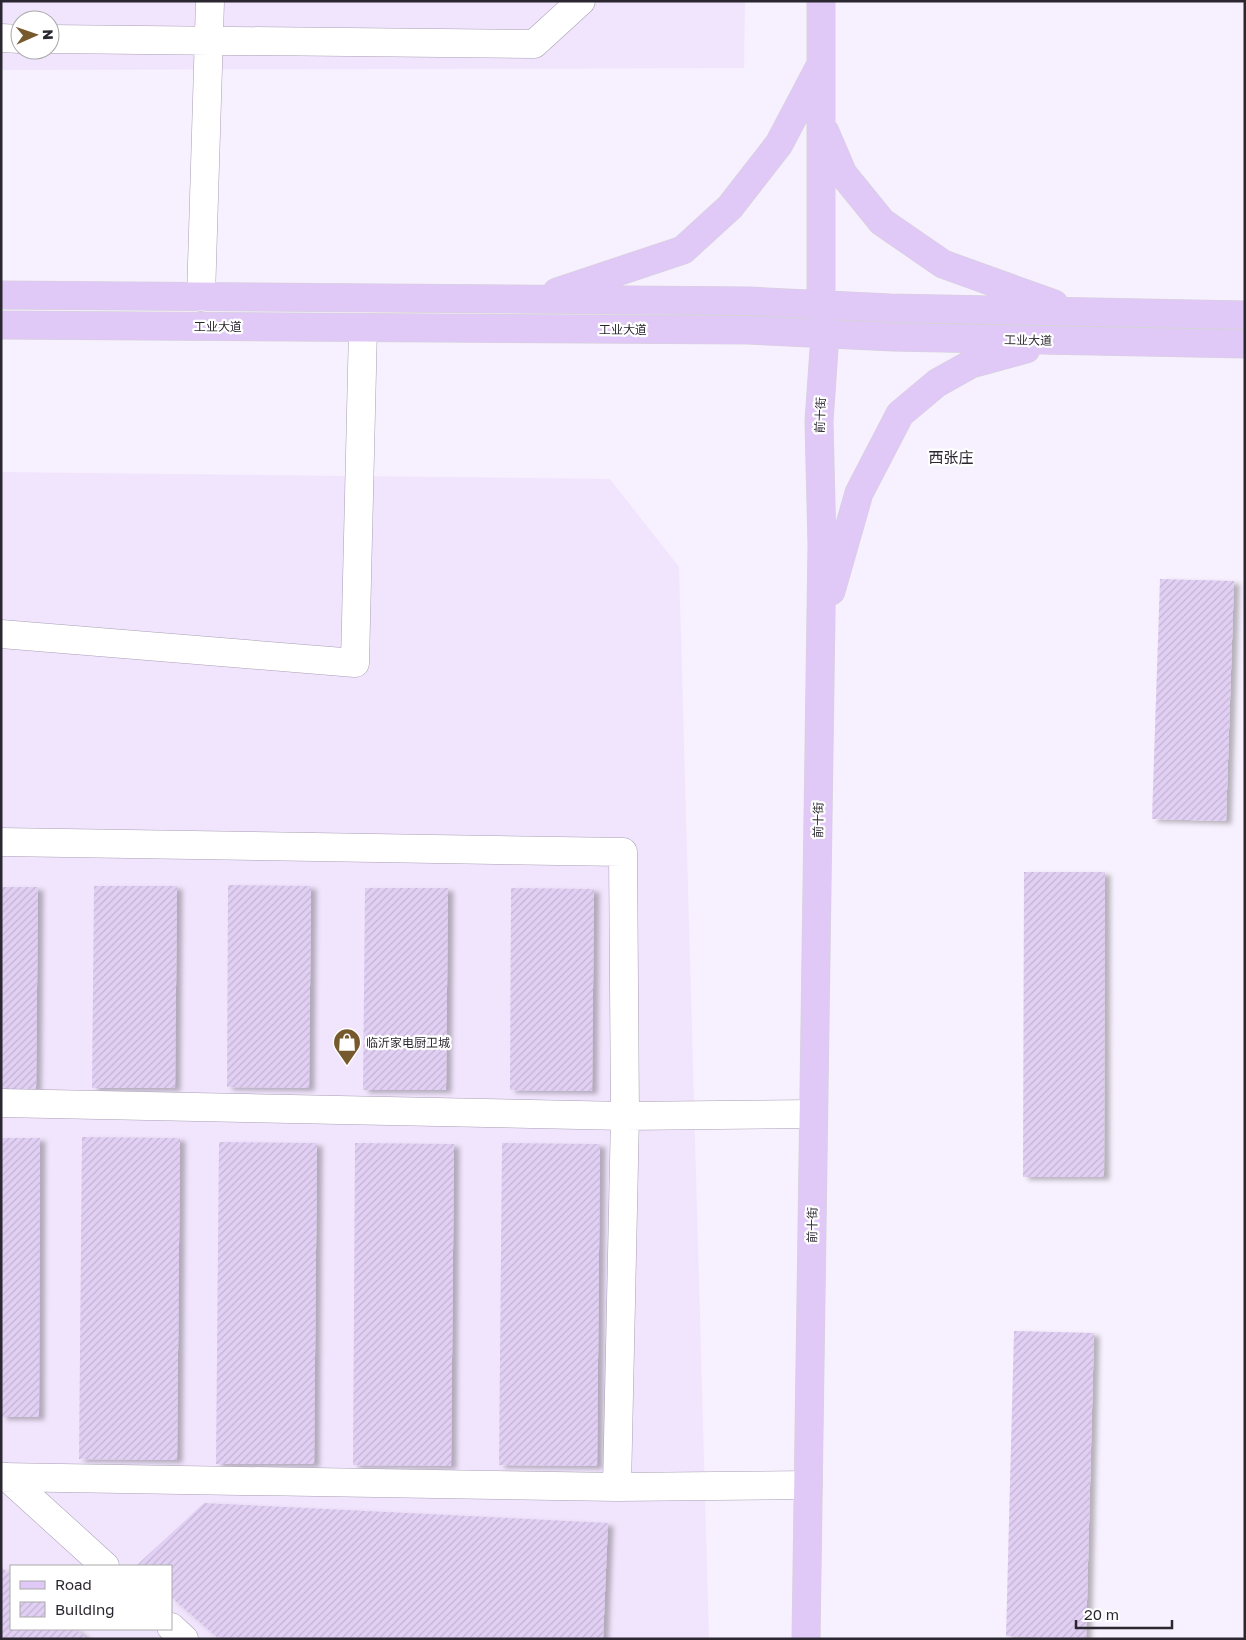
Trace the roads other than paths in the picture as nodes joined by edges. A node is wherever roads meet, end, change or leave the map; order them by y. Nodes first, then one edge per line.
1 (210, 1) edge
2 (581, 1) edge
3 (821, 1) edge
4 (60, 39) edge
5 (208, 41) junction
6 (821, 65) junction
7 (821, 121) junction
8 (1, 295) edge
9 (201, 296) junction
10 (534, 299) junction
11 (821, 304) junction
12 (1074, 312) junction
13 (1245, 314) edge
14 (1, 325) edge
15 (363, 328) junction
16 (825, 335) junction
17 (1055, 341) junction
18 (1245, 344) edge
19 (821, 626) junction
20 (1, 634) edge
21 (1, 842) edge
22 (1, 1103) edge
23 (813, 1114) junction
24 (625, 1116) junction
25 (4, 1477) edge
26 (808, 1486) junction
27 (617, 1487) junction
28 (103, 1565) edge
29 (172, 1628) edge
30 (184, 1639) edge
31 (806, 1639) edge

1 - 5 lane
2 - 5 lane
3 - 6 main road, 前十街
4 - 5 lane
5 - 9 lane
6 - 7 main road, 前十街
6 - 10 main road
7 - 11 main road, 前十街
7 - 12 main road
8 - 9 main road
9 - 10 main road
10 - 11 main road
11 - 12 main road
11 - 16 main road, 前十街
12 - 13 main road
14 - 15 main road, 工业大道
15 - 16 main road, 工业大道
15 - 20 lane
16 - 17 main road, 工业大道
16 - 19 main road, 前十街
17 - 18 main road, 工业大道
17 - 19 main road
19 - 23 main road, 前十街
21 - 24 lane
22 - 24 lane
23 - 24 lane
23 - 26 main road, 前十街
24 - 27 lane
25 - 27 lane
25 - 28 lane
26 - 27 lane
26 - 31 main road, 前十街
29 - 30 lane

